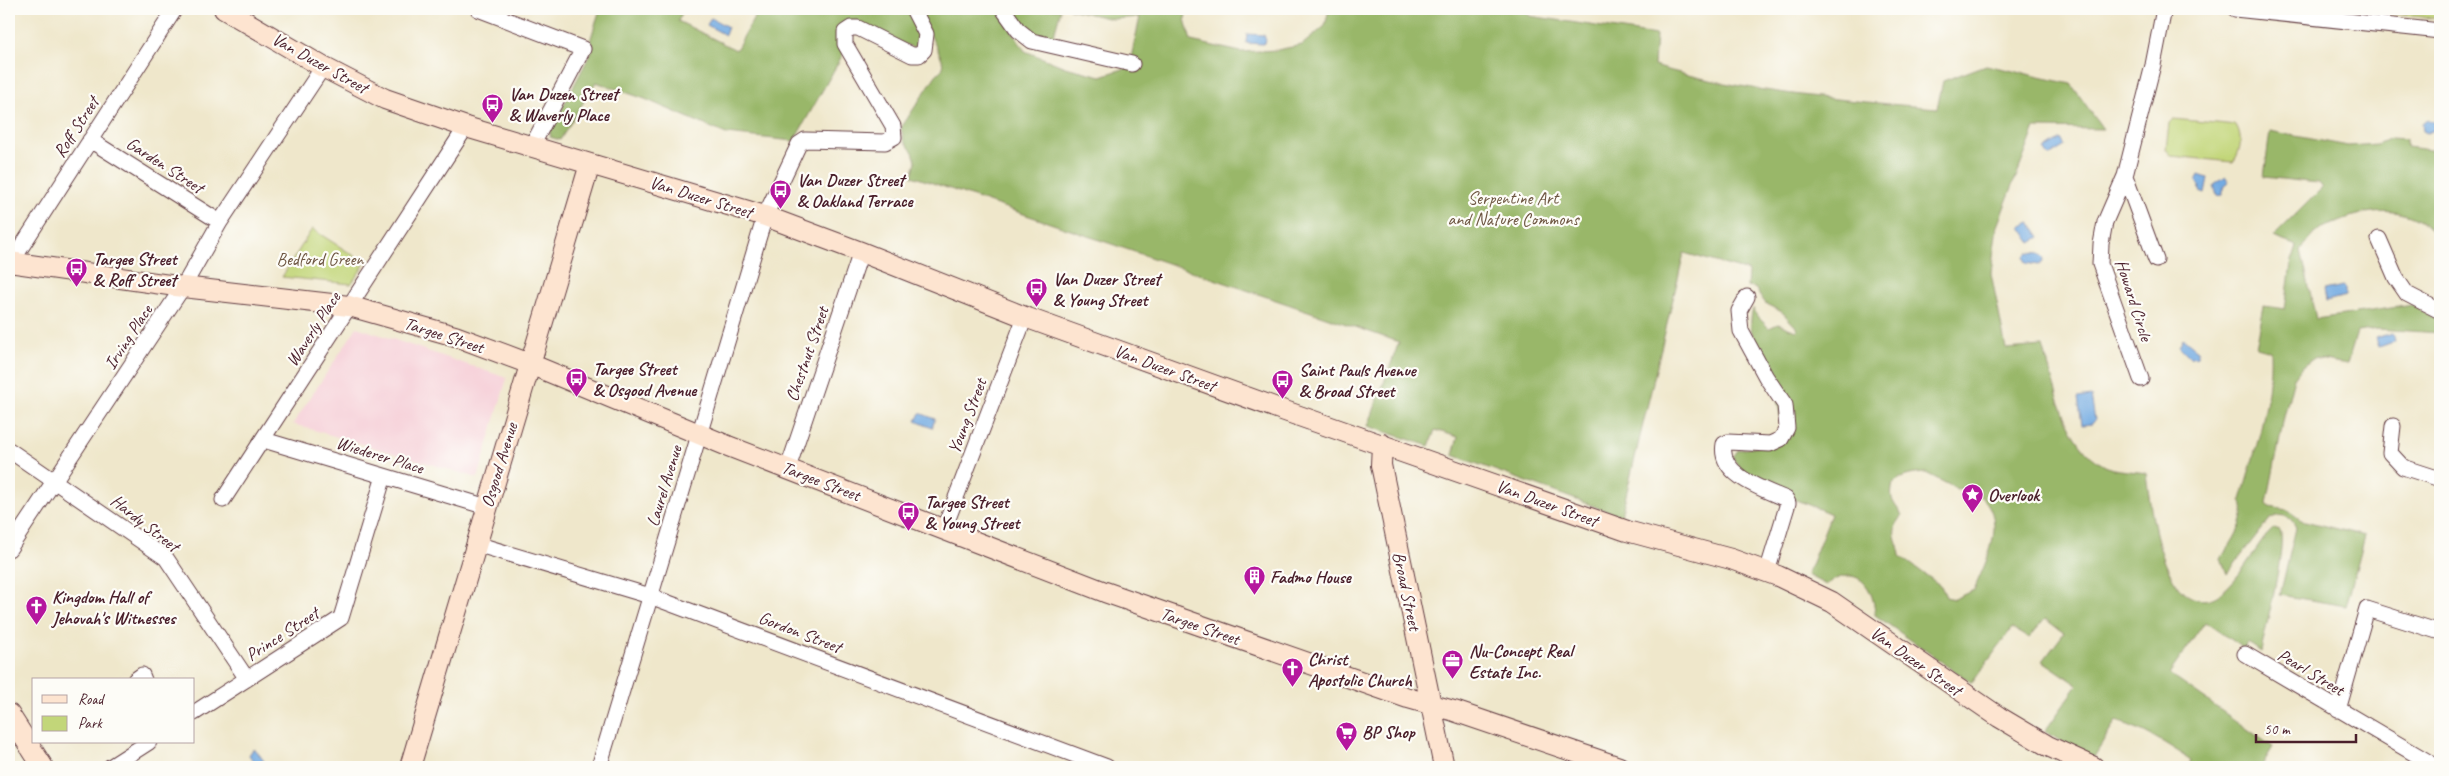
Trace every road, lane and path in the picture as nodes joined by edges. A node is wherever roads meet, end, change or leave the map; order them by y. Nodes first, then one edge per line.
1 (175, 9) edge
2 (224, 9) edge
3 (478, 9) edge
4 (913, 9) edge
5 (1003, 9) edge
6 (2164, 9) edge
7 (2235, 9) edge
8 (2440, 31) edge
9 (1132, 64) dead end
10 (323, 67) junction
11 (466, 127) junction
12 (90, 140) junction
13 (532, 146) junction
14 (590, 164) junction
15 (2124, 176) junction
16 (765, 216) junction
17 (220, 222) junction
18 (2379, 240) dead end
19 (861, 252) junction
20 (2156, 260) dead end
21 (9, 264) edge
22 (183, 287) junction
23 (1747, 297) dead end
24 (349, 306) junction
25 (2440, 311) edge
26 (1025, 318) junction
27 (530, 364) junction
28 (2141, 379) dead end
29 (2393, 426) dead end
30 (700, 434) junction
31 (264, 440) junction
32 (1382, 444) junction
33 (9, 450) edge
34 (788, 468) junction
35 (384, 476) junction
36 (2440, 478) edge
37 (56, 480) junction
38 (224, 500) dead end
39 (487, 507) junction
40 (944, 529) junction
41 (476, 544) junction
42 (9, 549) edge
43 (1767, 572) junction
44 (650, 596) junction
45 (2440, 632) edge
46 (2244, 654) dead end
47 (247, 679) junction
48 (1430, 704) junction
49 (2338, 710) junction
50 (195, 713) edge
51 (9, 714) edge
52 (146, 744) edge
53 (2087, 766) edge
54 (43, 767) edge
55 (110, 767) edge
56 (410, 767) edge
57 (599, 767) edge
58 (1107, 767) edge
59 (1444, 767) edge
60 (1619, 767) edge
61 (2437, 767) edge

1 - 12 street, Roff Street
2 - 10 main road, Van Duzer Street
3 - 13 street
4 - 16 street, Laurel Avenue
5 - 9 street
6 - 15 street, Howard Circle
7 - 8 street
10 - 11 main road, Van Duzer Street
10 - 17 street, Irving Place
11 - 13 main road, Van Duzer Street
11 - 24 street, Waverly Place
12 - 17 street, Garden Street
12 - 21 street, Roff Street
13 - 14 main road, Van Duzer Street
14 - 16 main road, Van Duzer Street
14 - 27 main road, Osgood Avenue
15 - 20 street, Howard Circle
15 - 28 street, Howard Circle
16 - 19 main road, Van Duzer Street
16 - 30 street, Laurel Avenue
17 - 22 street, Irving Place
18 - 25 street
19 - 26 main road, Van Duzer Street
19 - 34 street, Chestnut Street
21 - 22 main road, Targee Street
22 - 24 main road, Targee Street
22 - 37 street, Irving Place
23 - 43 street
24 - 27 main road, Targee Street
24 - 31 street, Waverly Place
26 - 32 main road, Van Duzer Street
26 - 40 street, Young Street
27 - 30 main road, Targee Street
27 - 39 main road, Osgood Avenue
29 - 36 street
30 - 34 main road, Targee Street
30 - 44 street, Laurel Avenue
31 - 35 street, Wiederer Place
31 - 38 street, Waverly Place
32 - 43 main road, Van Duzer Street
32 - 48 main road, Broad Street
33 - 37 street, Hardy Street
34 - 40 main road, Targee Street
35 - 39 street, Wiederer Place
35 - 47 street, Prince Street
37 - 42 street, Irving Place
37 - 47 street, Hardy Street
39 - 41 main road, Osgood Avenue
40 - 48 main road, Targee Street
41 - 44 street, Gordon Street
41 - 56 main road, Osgood Avenue
43 - 53 main road, Van Duzer Street
44 - 57 street, Laurel Avenue
44 - 58 street, Gordon Street
45 - 49 street
46 - 49 street, Pearl Street
47 - 50 street, Prince Street
48 - 59 main road, Broad Street
48 - 60 main road, Targee Street
49 - 61 street, Pearl Street
51 - 54 main road
52 - 55 street

